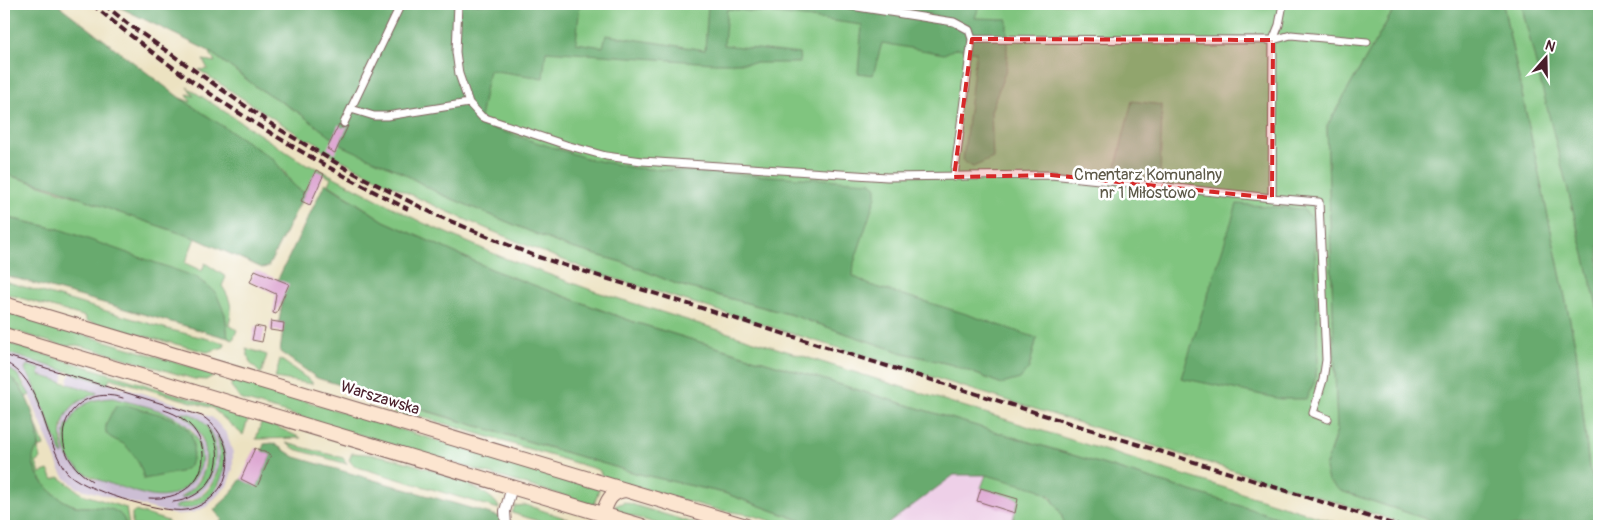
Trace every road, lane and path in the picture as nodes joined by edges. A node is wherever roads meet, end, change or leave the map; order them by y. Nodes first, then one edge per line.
1 (401, 4) edge
2 (458, 4) edge
3 (838, 4) edge
4 (1283, 4) edge
5 (972, 39) junction
6 (1273, 40) junction
7 (1367, 42) dead end
8 (469, 103) junction
9 (351, 109) junction
10 (344, 124) dead end
11 (954, 177) junction
12 (1272, 198) junction
13 (4, 304) edge
14 (4, 335) edge
15 (1328, 419) dead end
16 (512, 487) junction
17 (626, 490) junction
18 (603, 514) junction
19 (506, 526) edge
20 (642, 526) edge
21 (746, 526) edge

1 - 9 street
2 - 8 street
3 - 5 street
4 - 6 street
5 - 6 street
5 - 11 street
6 - 7 street
6 - 12 street
8 - 9 street
8 - 11 street
9 - 10 street
11 - 12 street
12 - 15 street
13 - 17 main road, Warszawska
14 - 16 main road
16 - 18 main road
16 - 19 street
17 - 18 main road
17 - 21 main road, Warszawska
18 - 20 main road

